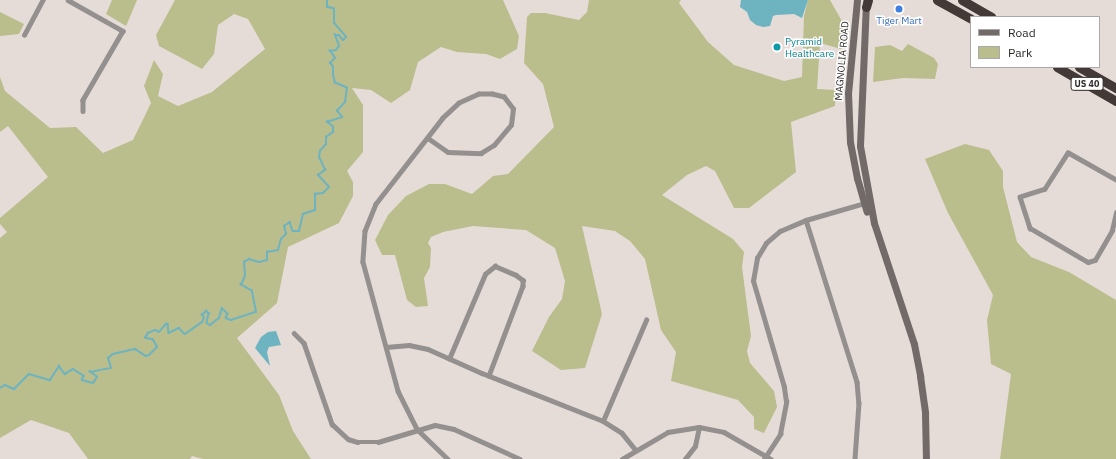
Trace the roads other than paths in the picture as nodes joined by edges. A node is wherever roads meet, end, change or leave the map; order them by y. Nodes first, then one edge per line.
1 (44, 0) edge
2 (68, 0) edge
3 (857, 0) edge
4 (937, 0) edge
5 (962, 0) edge
6 (867, 2) edge
7 (990, 16) edge
8 (970, 18) edge
9 (24, 35) dead end
10 (1060, 68) edge
11 (1081, 68) edge
12 (1116, 88) edge
13 (1116, 100) edge
14 (83, 111) dead end
15 (428, 138) junction
16 (1116, 180) edge
17 (865, 203) junction
18 (1116, 212) edge
19 (806, 220) junction
20 (887, 262) junction
21 (646, 320) dead end
22 (294, 333) dead end
23 (386, 347) junction
24 (449, 358) junction
25 (489, 376) junction
26 (602, 421) junction
27 (699, 427) junction
28 (417, 429) junction
29 (636, 450) junction
30 (765, 458) edge
31 (448, 459) edge
32 (520, 459) edge
33 (622, 459) edge
34 (685, 459) edge
35 (771, 459) edge
36 (855, 459) edge
37 (926, 459) edge

1 - 9 street
2 - 14 street
3 - 17 main road, MAGNOLIA ROAD
4 - 8 highway
5 - 7 highway
6 - 20 main road, MAGNOLIA ROAD
10 - 13 highway, US 40
11 - 12 highway, US 40
15 - 15 street
15 - 23 street
16 - 18 street
17 - 19 street
17 - 20 main road, MAGNOLIA ROAD
19 - 30 street
19 - 36 street
20 - 37 main road, MAGNOLIA ROAD
21 - 26 street
22 - 28 street
23 - 24 street
23 - 28 street
24 - 25 street
24 - 25 street
25 - 26 street
26 - 29 street
27 - 29 street
27 - 30 street
27 - 34 street
28 - 31 street
28 - 32 street
29 - 33 street
30 - 35 street

